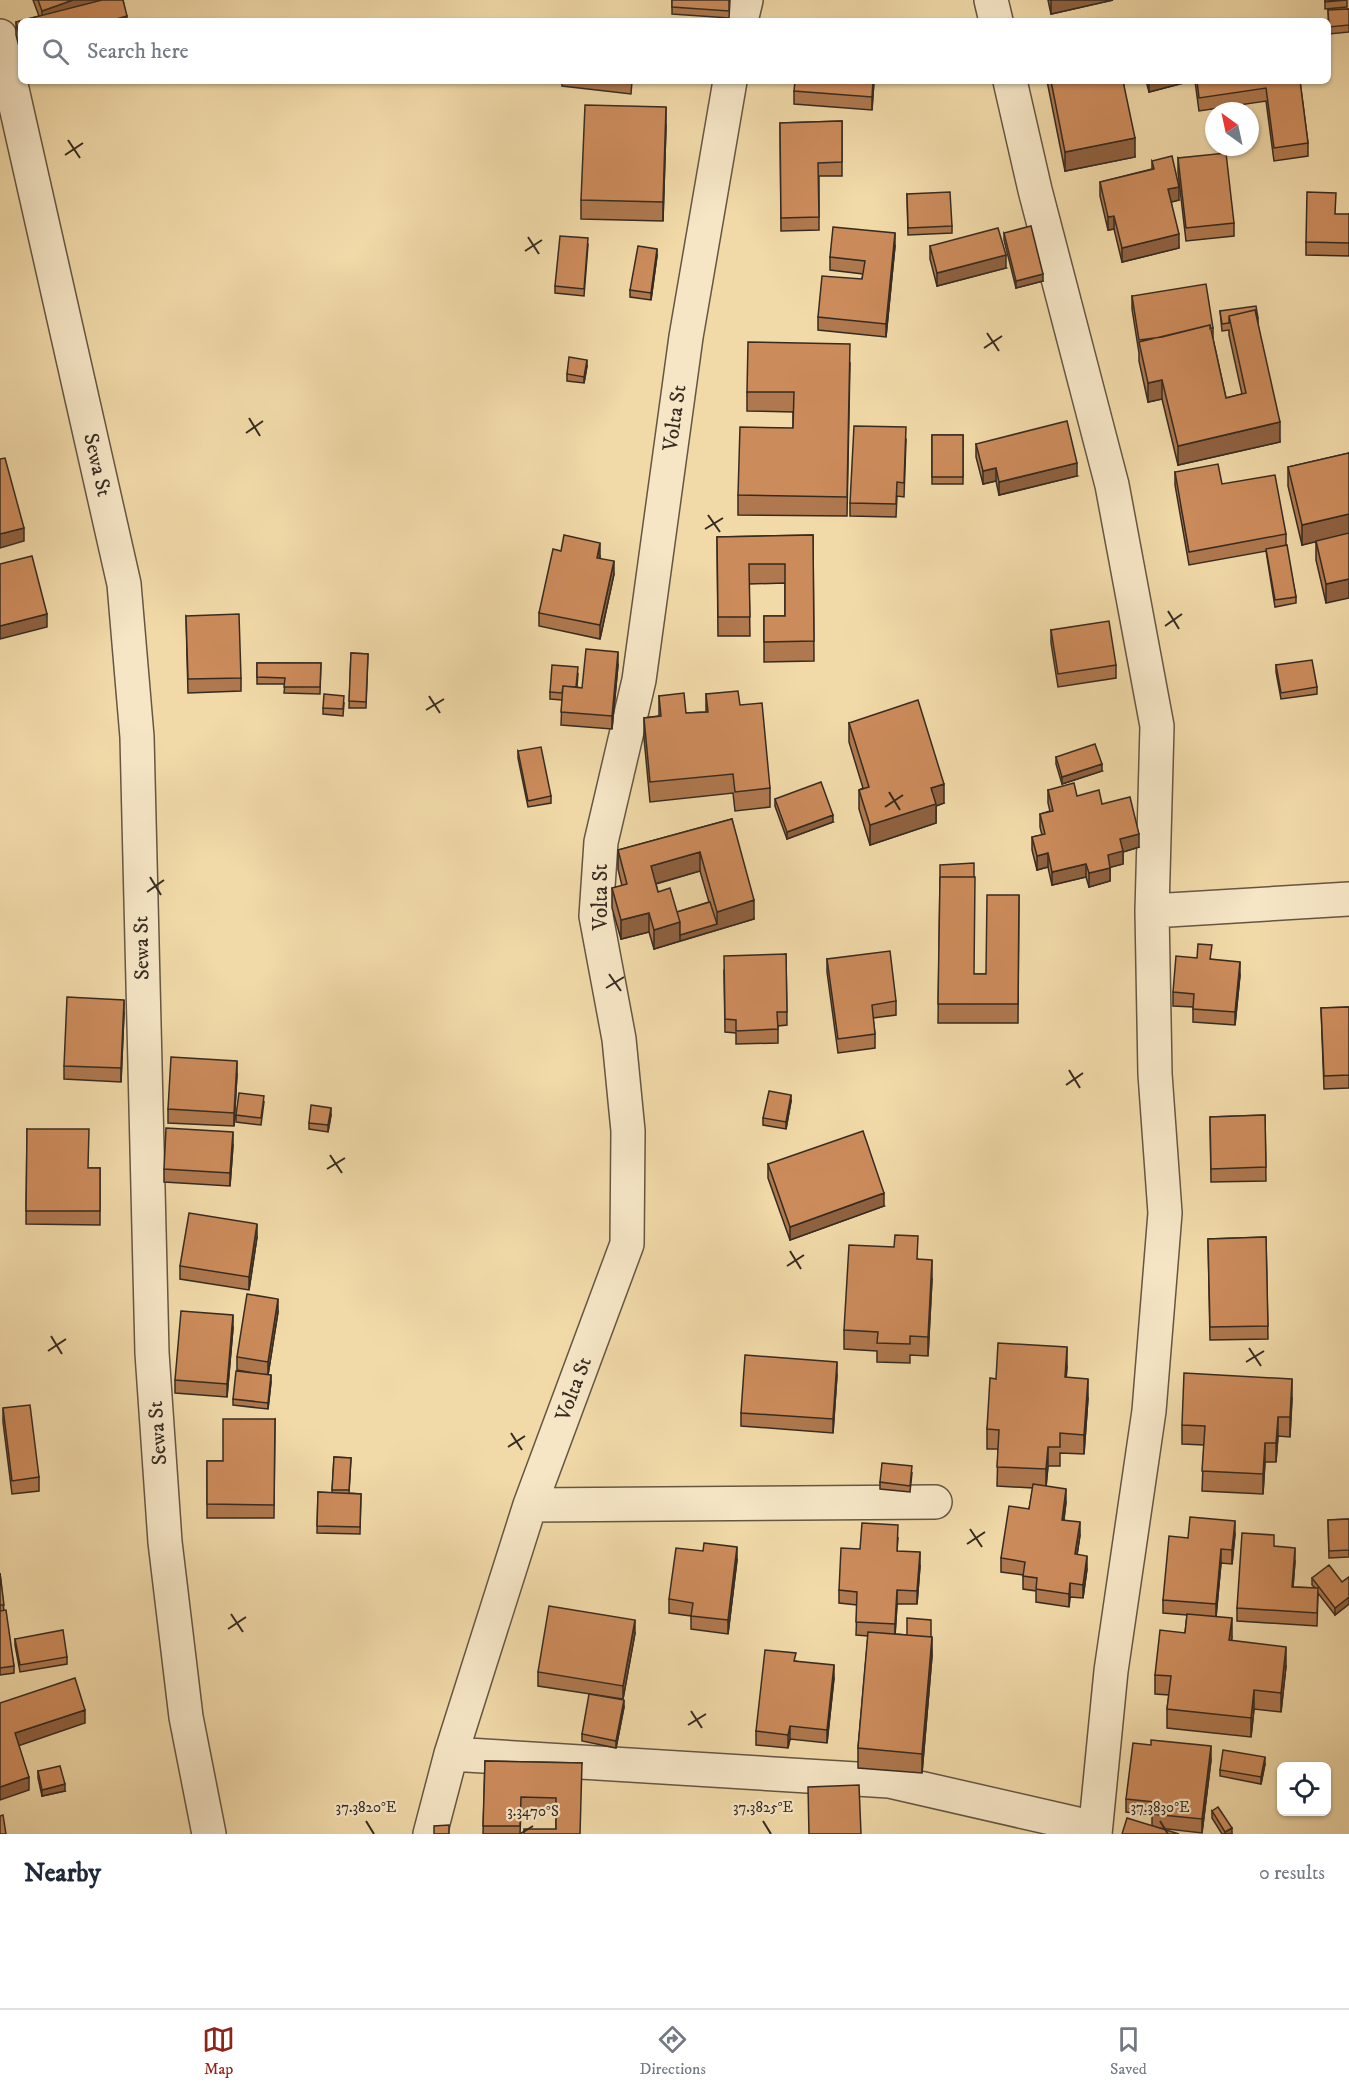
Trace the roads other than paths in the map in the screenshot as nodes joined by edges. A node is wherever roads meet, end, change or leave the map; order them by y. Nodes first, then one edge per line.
1 (746, 0) edge
2 (991, 0) edge
3 (742, 18) edge
4 (995, 18) edge
5 (0, 36) edge
6 (729, 84) edge
7 (1011, 84) edge
8 (1349, 899) edge
9 (1152, 911) junction
10 (934, 1503) dead end
11 (530, 1505) junction
12 (451, 1754) junction
13 (1095, 1831) edge
14 (208, 1834) edge
15 (430, 1834) edge

1 - 3 street
2 - 4 street
5 - 14 street, Sewa St
6 - 11 street, Volta St
7 - 9 street
8 - 9 street
9 - 13 street
10 - 11 street
11 - 12 street, Volta St
12 - 13 street
12 - 15 street, Volta St

